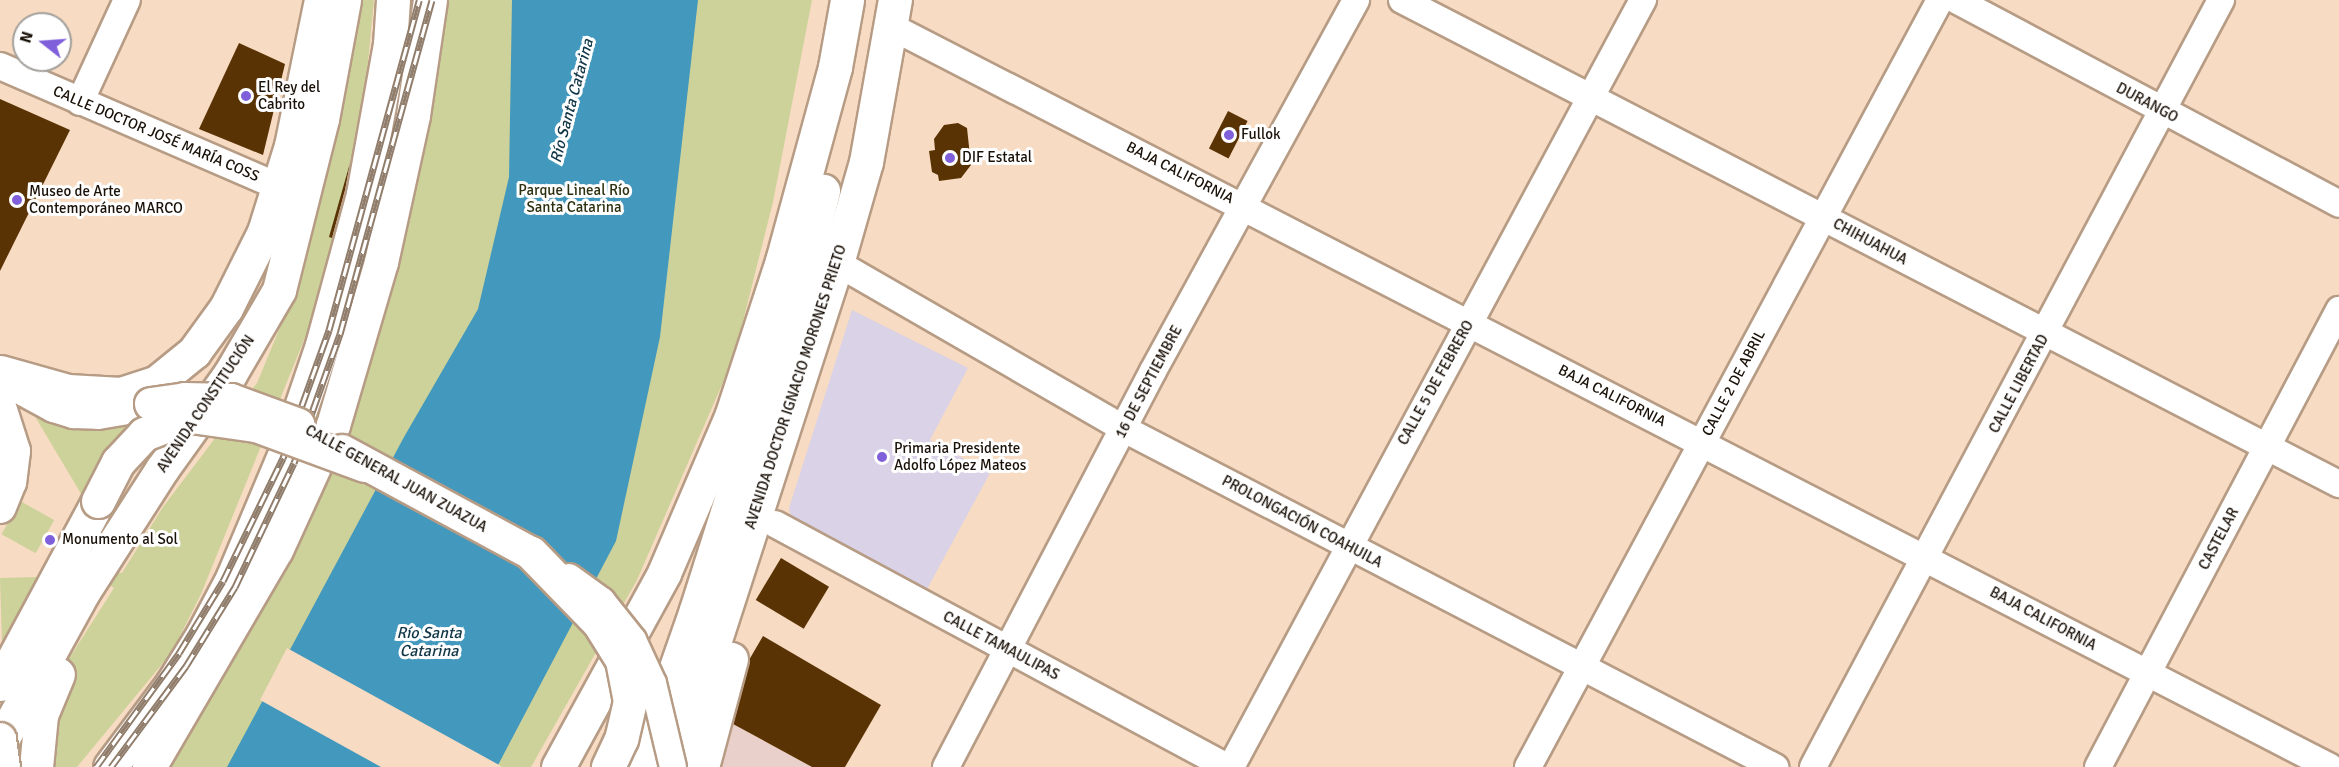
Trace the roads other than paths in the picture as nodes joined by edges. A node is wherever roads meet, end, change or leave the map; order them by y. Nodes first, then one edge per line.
1 (127, 0) edge
2 (321, 0) edge
3 (344, 0) edge
4 (393, 0) edge
5 (430, 0) edge
6 (847, 0) edge
7 (1356, 0) edge
8 (1402, 0) edge
9 (1643, 0) edge
10 (1940, 0) edge
11 (1956, 0) edge
12 (2222, 0) edge
13 (894, 13) edge
14 (0, 66) edge
15 (834, 67) junction
16 (1590, 99) junction
17 (80, 102) junction
18 (2161, 111) junction
19 (279, 187) junction
20 (2339, 204) edge
21 (1245, 206) junction
22 (1824, 218) junction
23 (836, 266) junction
24 (279, 290) junction
25 (2339, 310) edge
26 (1470, 323) junction
27 (2046, 334) junction
28 (0, 374) edge
29 (0, 406) edge
30 (1124, 429) junction
31 (1702, 442) junction
32 (2268, 447) junction
33 (364, 465) junction
34 (2339, 484) edge
35 (0, 507) edge
36 (775, 524) junction
37 (1347, 546) junction
38 (531, 554) junction
39 (1925, 557) junction
40 (1007, 649) junction
41 (1582, 668) junction
42 (2148, 674) junction
43 (0, 684) edge
44 (0, 741) edge
45 (4, 767) edge
46 (36, 767) edge
47 (110, 767) edge
48 (149, 767) edge
49 (558, 767) edge
50 (608, 767) edge
51 (633, 767) edge
52 (667, 767) edge
53 (673, 767) edge
54 (702, 767) edge
55 (946, 767) edge
56 (1229, 767) edge
57 (1528, 767) edge
58 (1775, 767) edge
59 (1813, 767) edge
60 (2098, 767) edge
61 (2330, 767) edge

1 - 17 street
2 - 19 highway
3 - 24 highway, AVENIDA CONSTITUCIÓN
4 - 47 highway
5 - 48 highway
6 - 15 highway
7 - 21 street, 16 DE SEPTIEMBRE
8 - 16 street, CHIHUAHUA
9 - 16 street, CALLE 5 DE FEBRERO
10 - 22 street, CALLE 2 DE ABRIL
11 - 18 street, DURANGO
12 - 18 street, CALLE LIBERTAD
13 - 21 street, BAJA CALIFORNIA
13 - 23 highway, AVENIDA DOCTOR IGNACIO MORONES PRIETO
14 - 17 street, CALLE DOCTOR JOSÉ MARÍA COSS
15 - 49 highway
15 - 51 highway
16 - 22 street, CHIHUAHUA
16 - 26 street, CALLE 5 DE FEBRERO
17 - 19 street, CALLE DOCTOR JOSÉ MARÍA COSS
18 - 20 street, DURANGO
18 - 27 street, CALLE LIBERTAD
19 - 28 highway
21 - 26 street, BAJA CALIFORNIA
21 - 30 street, 16 DE SEPTIEMBRE
22 - 27 street, CHIHUAHUA
22 - 31 street, CALLE 2 DE ABRIL
23 - 30 street, PROLONGACIÓN COAHUILA
23 - 36 highway
23 - 52 highway, AVENIDA DOCTOR IGNACIO MORONES PRIETO
24 - 44 highway, AVENIDA CONSTITUCIÓN
24 - 46 highway
25 - 32 street, CASTELAR
26 - 31 street, BAJA CALIFORNIA
26 - 37 street, CALLE 5 DE FEBRERO
27 - 32 street, CHIHUAHUA
27 - 39 street, CALLE LIBERTAD
28 - 33 main road, CALLE GENERAL JUAN ZUAZUA, bridge
29 - 35 main road
30 - 37 street, PROLONGACIÓN COAHUILA
30 - 40 street, 16 DE SEPTIEMBRE
31 - 39 street, BAJA CALIFORNIA
31 - 41 street, CALLE 2 DE ABRIL
32 - 34 street, CHIHUAHUA
32 - 42 street, CASTELAR
33 - 38 main road, CALLE GENERAL JUAN ZUAZUA, bridge
33 - 43 highway, bridge
36 - 40 street, CALLE TAMAULIPAS
36 - 54 highway
37 - 41 street, PROLONGACIÓN COAHUILA
37 - 56 street, CALLE 5 DE FEBRERO
38 - 50 highway, bridge
38 - 53 street, CALLE GENERAL JUAN ZUAZUA, bridge
39 - 42 street, BAJA CALIFORNIA
39 - 59 street, CALLE LIBERTAD
40 - 55 street, 16 DE SEPTIEMBRE
40 - 56 street, CALLE TAMAULIPAS
41 - 57 street, CALLE 2 DE ABRIL
41 - 58 street, PROLONGACIÓN COAHUILA
42 - 60 street, CASTELAR
42 - 61 street, BAJA CALIFORNIA
44 - 45 main road, bridge

